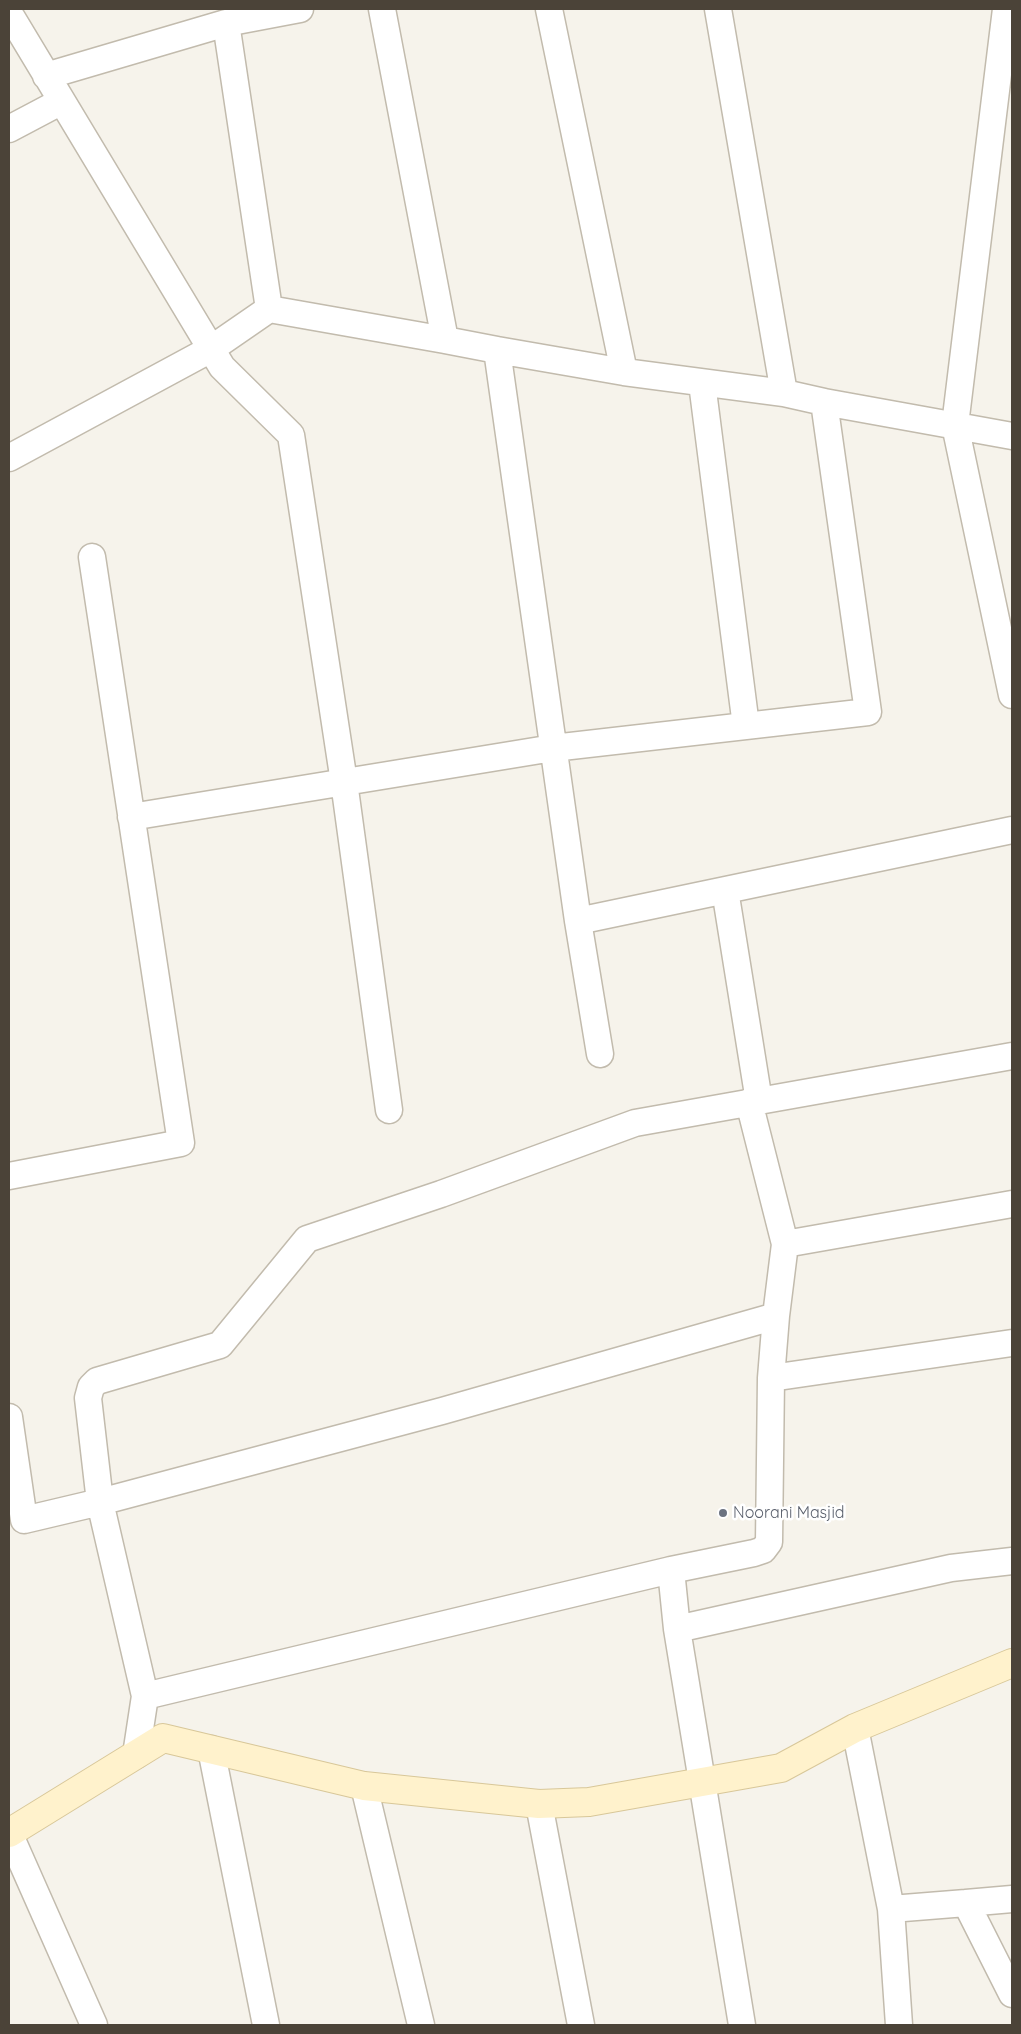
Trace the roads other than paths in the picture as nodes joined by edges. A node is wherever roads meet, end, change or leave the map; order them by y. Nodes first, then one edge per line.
1 (300, 9) edge
2 (382, 9) edge
3 (549, 9) edge
4 (718, 9) edge
5 (1006, 9) edge
6 (17, 16) edge
7 (226, 24) junction
8 (46, 76) junction
9 (62, 101) junction
10 (9, 129) edge
11 (268, 309) junction
12 (445, 340) junction
13 (212, 349) junction
14 (497, 350) junction
15 (624, 372) junction
16 (702, 384) junction
17 (784, 393) junction
18 (824, 402) junction
19 (955, 425) junction
20 (1012, 436) edge
21 (9, 458) edge
22 (92, 557) dead end
23 (1012, 695) edge
24 (746, 726) junction
25 (553, 748) junction
26 (344, 782) junction
27 (131, 817) junction
28 (1012, 830) edge
29 (725, 890) junction
30 (578, 921) junction
31 (600, 1054) dead end
32 (1012, 1056) edge
33 (754, 1101) junction
34 (389, 1110) dead end
35 (9, 1176) edge
36 (1012, 1204) edge
37 (785, 1244) junction
38 (776, 1316) junction
39 (1012, 1343) edge
40 (772, 1378) junction
41 (9, 1417) edge
42 (100, 1502) junction
43 (1012, 1561) edge
44 (671, 1570) junction
45 (677, 1628) junction
46 (1012, 1663) edge
47 (145, 1696) junction
48 (855, 1728) junction
49 (211, 1749) junction
50 (136, 1755) junction
51 (703, 1782) junction
52 (364, 1786) junction
53 (539, 1804) junction
54 (9, 1833) edge
55 (1012, 1899) edge
56 (966, 1903) junction
57 (890, 1909) junction
58 (1012, 1994) edge
59 (94, 2025) edge
60 (266, 2025) edge
61 (421, 2025) edge
62 (581, 2025) edge
63 (742, 2025) edge
64 (899, 2025) edge

1 - 7 street
2 - 12 street
3 - 15 street
4 - 17 street
5 - 19 street
6 - 8 street
7 - 8 street
7 - 11 street
8 - 9 street
9 - 10 street
9 - 13 street
11 - 12 street
11 - 13 street
12 - 14 street
13 - 21 street
13 - 26 street
14 - 15 street
14 - 25 street
15 - 16 street
16 - 17 street
16 - 24 street
17 - 18 street
18 - 19 street
18 - 24 street
19 - 20 street
19 - 23 street
22 - 27 street
24 - 25 street
25 - 26 street
25 - 30 street
26 - 27 street
26 - 34 street
27 - 35 street
28 - 29 street
29 - 30 street
29 - 33 street
30 - 31 street
32 - 33 street
33 - 37 street
33 - 42 street
36 - 37 street
37 - 38 street
38 - 40 street
38 - 42 street
39 - 40 street
40 - 44 street
41 - 42 street
42 - 47 street
43 - 45 street
44 - 45 street
44 - 47 street
45 - 51 street
46 - 48 main road
47 - 50 street
48 - 51 main road
48 - 57 street
49 - 50 main road
49 - 52 main road
49 - 60 street
50 - 54 main road
51 - 53 main road
51 - 63 street
52 - 53 main road
52 - 61 street
53 - 62 street
54 - 59 street
55 - 56 street
56 - 57 street
56 - 58 street
57 - 64 street

